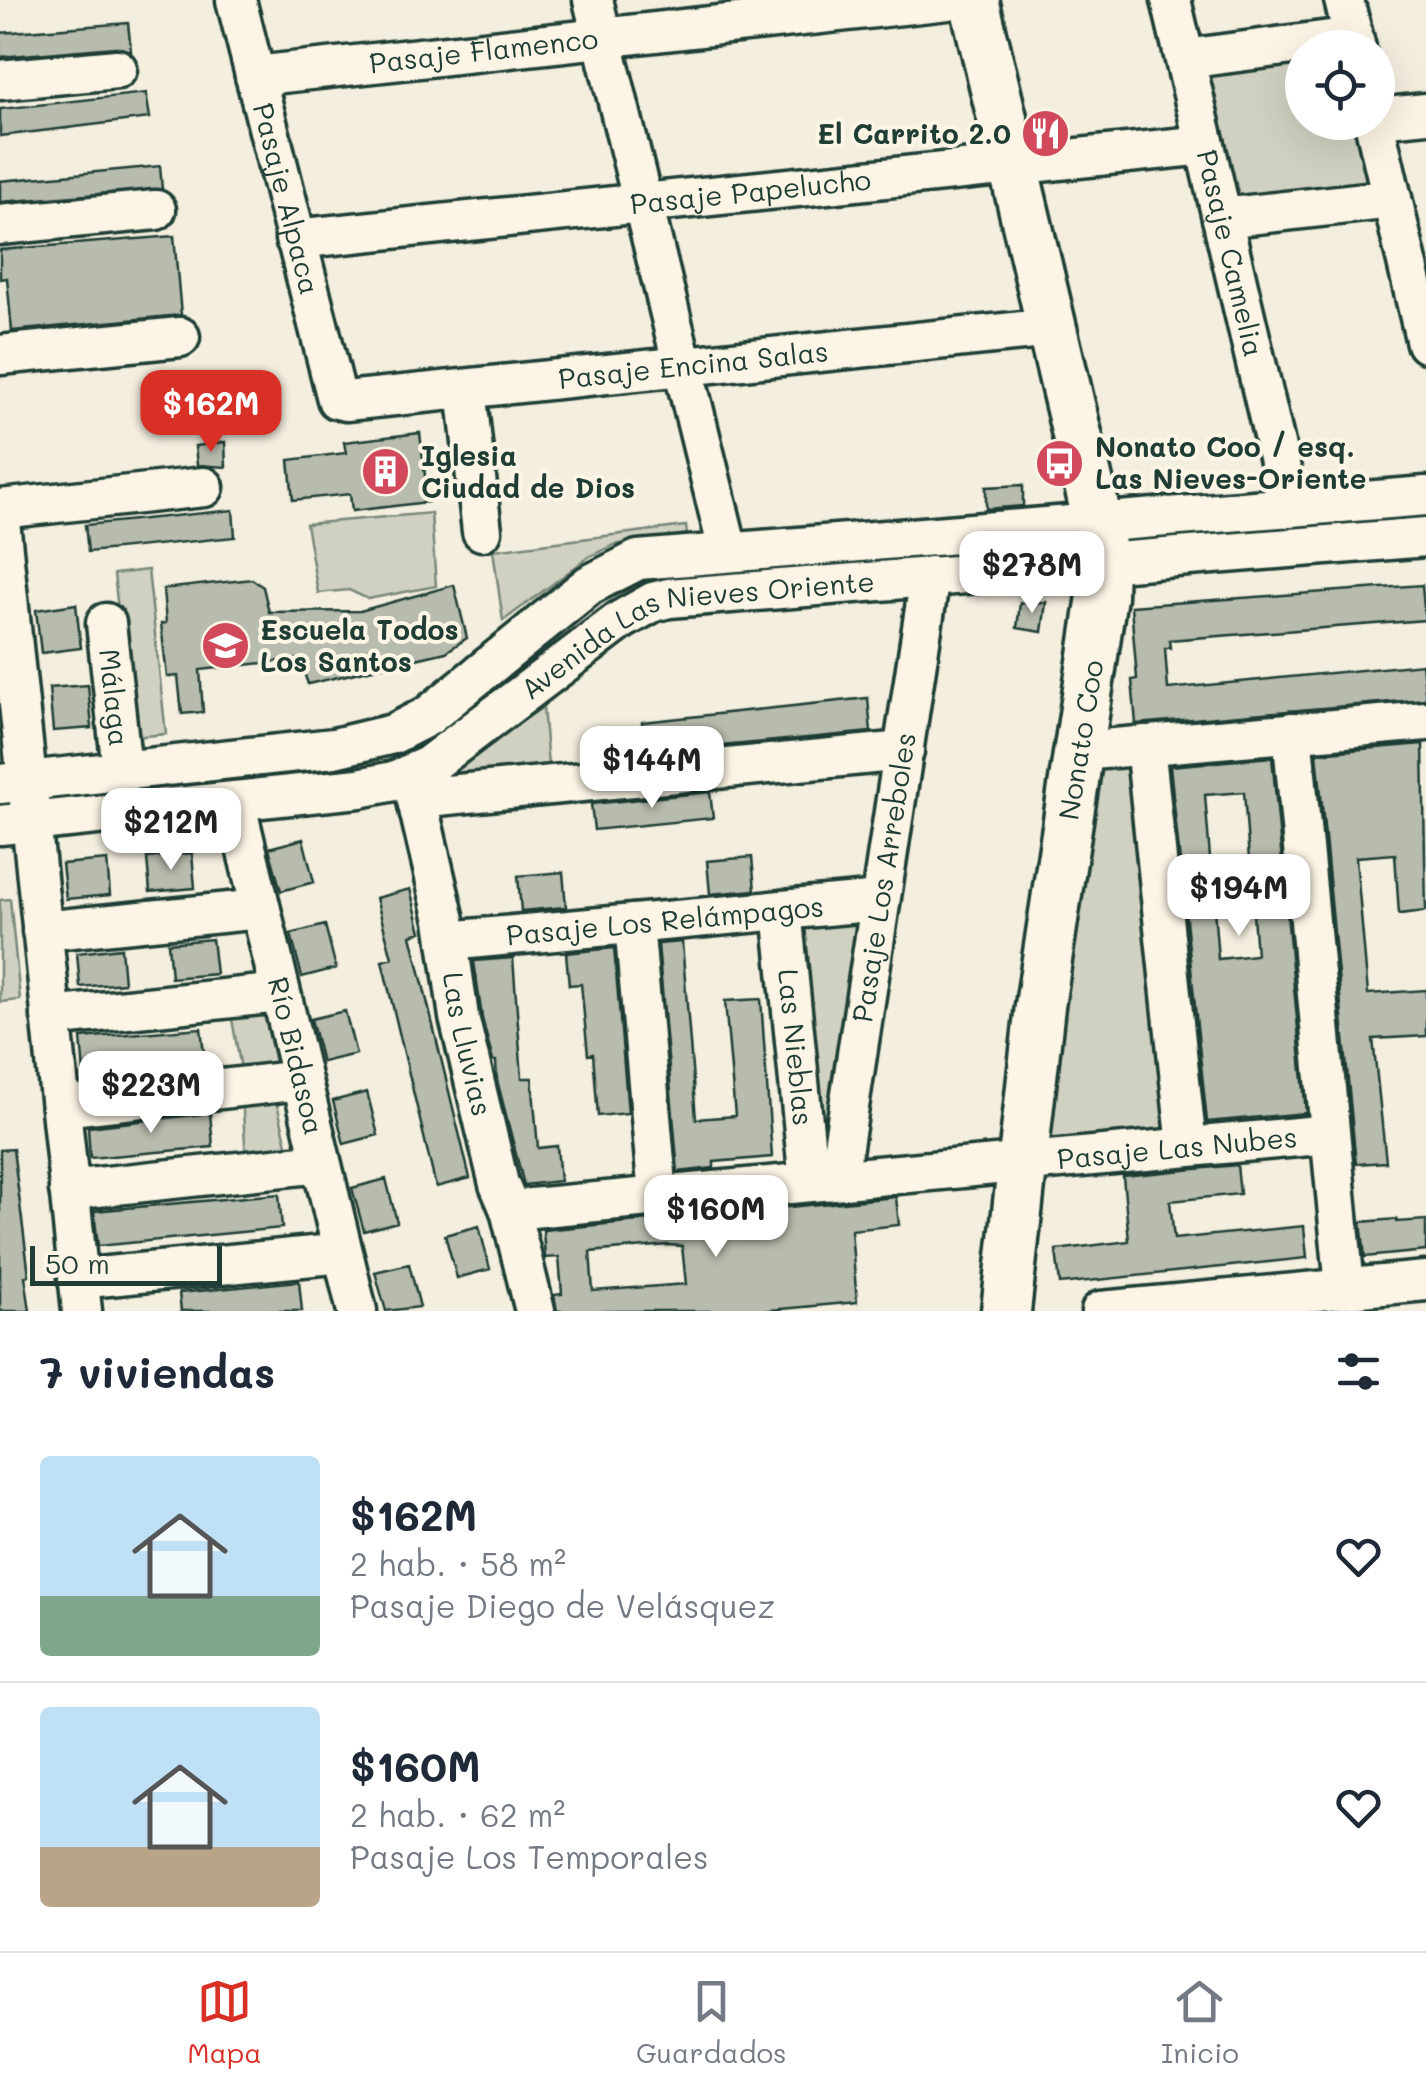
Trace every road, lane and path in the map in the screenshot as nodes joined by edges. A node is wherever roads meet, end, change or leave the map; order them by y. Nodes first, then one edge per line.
1 (236, 0) edge
2 (593, 0) edge
3 (948, 0) edge
4 (974, 0) edge
5 (1171, 0) edge
6 (1344, 0) edge
7 (1351, 30) edge
8 (602, 38) junction
9 (1285, 49) edge
10 (1185, 60) junction
11 (117, 69) dead end
12 (256, 76) junction
13 (0, 80) edge
14 (1426, 113) edge
15 (1395, 117) edge
16 (1380, 140) edge
17 (1205, 145) junction
18 (1013, 165) junction
19 (1392, 199) junction
20 (643, 204) junction
21 (156, 210) dead end
22 (1222, 218) junction
23 (0, 226) edge
24 (295, 239) junction
25 (1052, 328) junction
26 (180, 337) dead end
27 (1426, 343) edge
28 (0, 355) edge
29 (683, 366) junction
30 (466, 388) junction
31 (337, 399) joint
32 (204, 487) dead end
33 (1426, 496) edge
34 (1290, 508) junction
35 (0, 509) edge
36 (0, 521) edge
37 (482, 531) dead end
38 (1426, 538) edge
39 (1100, 543) junction
40 (728, 550) junction
41 (930, 576) junction
42 (106, 623) dead end
43 (1426, 721) edge
44 (1292, 732) junction
45 (1144, 745) junction
46 (1080, 750) junction
47 (904, 752) junction
48 (122, 770) junction
49 (13, 782) edge
50 (414, 786) junction
51 (234, 801) junction
52 (15, 824) edge
53 (880, 901) junction
54 (260, 909) junction
55 (782, 910) junction
56 (634, 924) junction
57 (42, 931) junction
58 (448, 941) junction
59 (280, 993) junction
60 (52, 1017) junction
61 (301, 1080) junction
62 (61, 1106) junction
63 (1330, 1134) junction
64 (1187, 1147) junction
65 (1023, 1162) junction
66 (321, 1163) junction
67 (823, 1180) junction
68 (69, 1190) junction
69 (658, 1196) junction
70 (510, 1210) junction
71 (342, 1253) junction
72 (1426, 1281) edge
73 (1345, 1288) junction
74 (80, 1295) edge
75 (357, 1311) edge
76 (535, 1311) edge
77 (1006, 1311) edge
78 (1101, 1311) edge

1 - 12 street, Pasaje Alpaca
2 - 8 street
3 - 8 street, Pasaje Flamenco
4 - 18 main road, Nonato Coo
5 - 10 street, Pasaje Camelia
6 - 7 street
8 - 12 street, Pasaje Flamenco
8 - 20 street
9 - 10 street
10 - 17 street, Pasaje Camelia
11 - 13 street
12 - 24 street, Pasaje Alpaca
14 - 15 street
16 - 19 street
17 - 18 street, Pasaje Papelucho
17 - 22 street, Pasaje Camelia
18 - 20 street, Pasaje Papelucho
18 - 25 main road, Nonato Coo
19 - 22 street
19 - 27 street
20 - 24 street, Pasaje Papelucho
20 - 29 street
21 - 23 street
22 - 34 street, Pasaje Camelia
24 - 31 street, Pasaje Alpaca
25 - 29 street, Pasaje Encina Salas
25 - 39 main road, Nonato Coo
26 - 28 street
29 - 30 street, Pasaje Encina Salas
29 - 40 street
30 - 31 street, Pasaje Encina Salas
30 - 37 street
32 - 35 street
33 - 34 street, Avenida Las Nieves Oriente
34 - 39 street, Avenida Las Nieves Oriente
36 - 49 street
38 - 39 street, Avenida Las Nieves Oriente
39 - 40 street, Avenida Las Nieves Oriente
39 - 41 street, Avenida Las Nieves Oriente
39 - 46 main road, Nonato Coo
40 - 48 street, Avenida Las Nieves Oriente
41 - 47 street, Pasaje Los Arreboles
41 - 50 street, Avenida Las Nieves Oriente
42 - 48 street, Málaga
43 - 44 street
44 - 45 street
44 - 63 street
45 - 46 street
45 - 64 street
46 - 65 main road, Nonato Coo
47 - 50 street
47 - 53 street, Pasaje Los Arreboles
48 - 49 street, Avenida Las Nieves Oriente
49 - 52 street
50 - 51 street, Avenida Las Nieves Oriente
50 - 58 street, Las Lluvias
51 - 52 street, Avenida Las Nieves Oriente
51 - 54 street, Río Bidasoa
52 - 57 street
53 - 55 street, Pasaje Los Relámpagos
53 - 67 street, Pasaje Los Arreboles
54 - 57 street
54 - 59 street, Río Bidasoa
55 - 56 street, Pasaje Los Relámpagos
55 - 67 street, Las Nieblas
56 - 58 street, Pasaje Los Relámpagos
56 - 69 street
57 - 60 street
58 - 70 street, Las Lluvias
59 - 60 street
59 - 61 street, Río Bidasoa
60 - 62 street
61 - 62 street
61 - 66 street, Río Bidasoa
62 - 68 street
63 - 64 street, Pasaje Las Nubes
63 - 73 street
64 - 65 street, Pasaje Las Nubes
65 - 67 street, Pasaje Las Nubes
65 - 77 main road, Nonato Coo
66 - 68 street
66 - 71 street, Río Bidasoa
67 - 69 street, Pasaje Las Nubes
68 - 74 street
69 - 70 street, Pasaje Las Nubes
70 - 76 street, Las Lluvias
71 - 74 street
71 - 75 street, Río Bidasoa
72 - 73 street
73 - 78 street

